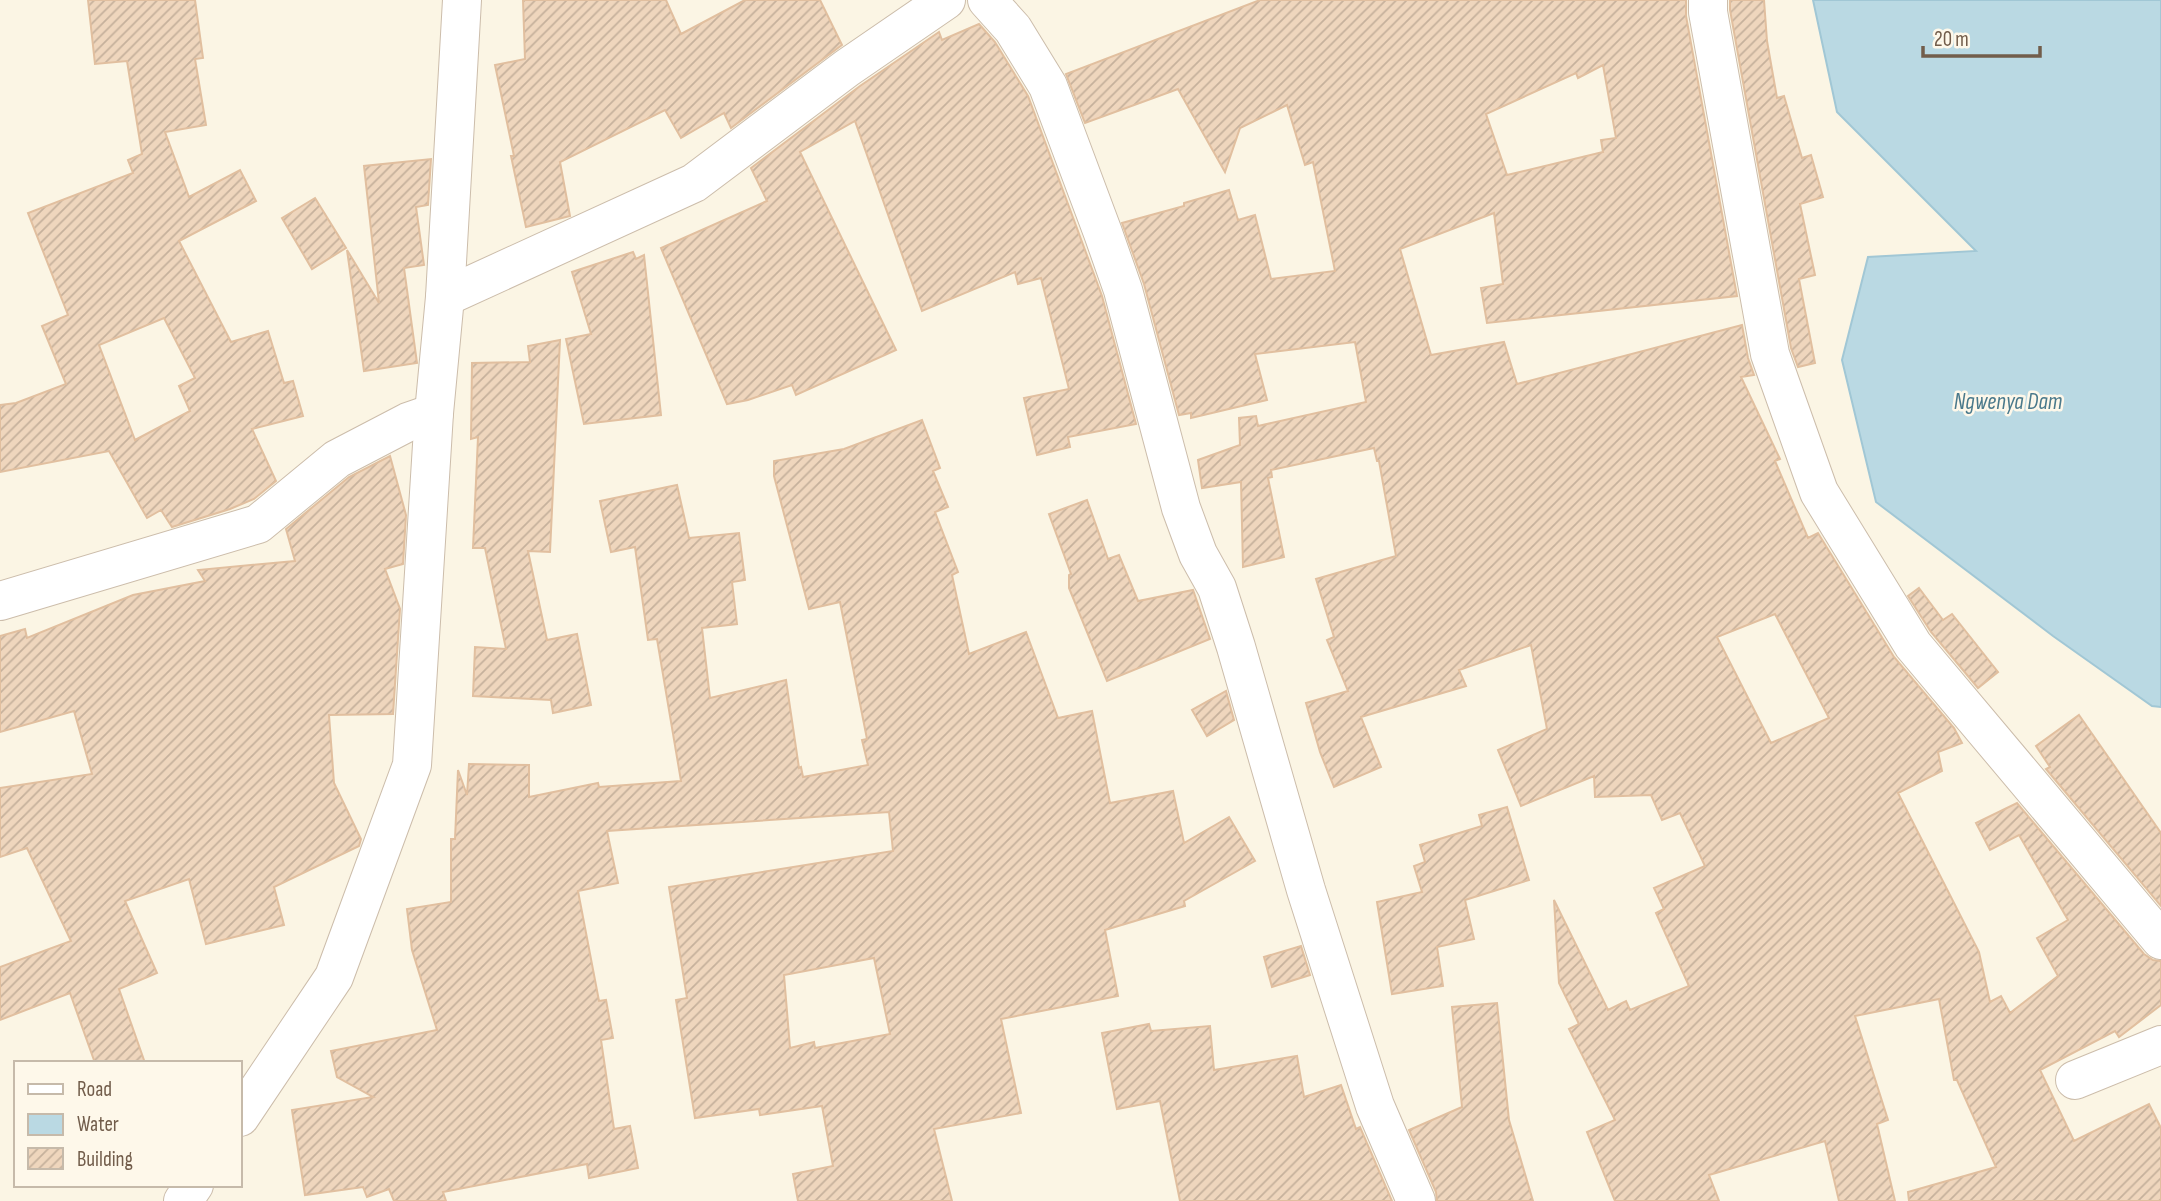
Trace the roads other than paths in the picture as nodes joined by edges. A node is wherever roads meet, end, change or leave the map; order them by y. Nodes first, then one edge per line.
1 (462, 0) edge
2 (987, 0) edge
3 (1708, 0) edge
4 (938, 2) edge
5 (446, 297) junction
6 (434, 414) junction
7 (0, 601) edge
8 (2161, 940) edge
9 (2161, 1045) edge
10 (2075, 1080) dead end
11 (242, 1114) edge
12 (1416, 1201) edge

1 - 5 street
2 - 12 street
3 - 8 street
4 - 5 street
5 - 6 street
6 - 7 street
6 - 11 street
9 - 10 street

